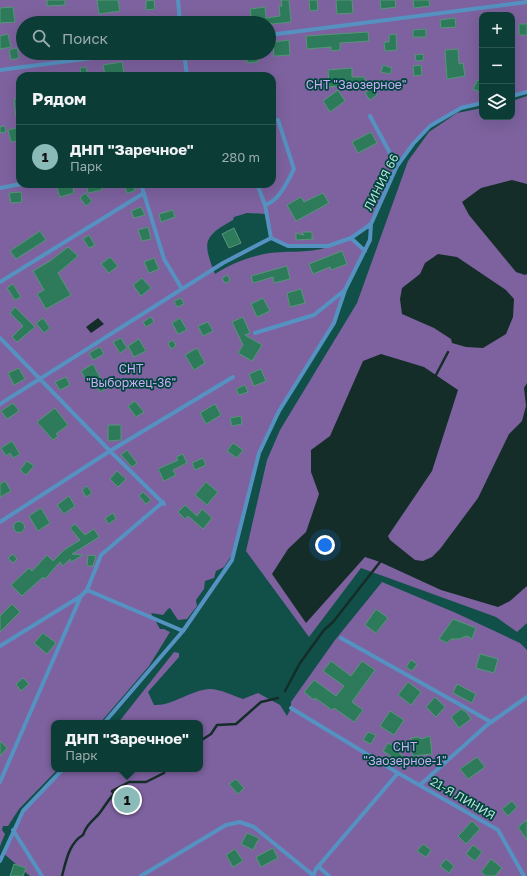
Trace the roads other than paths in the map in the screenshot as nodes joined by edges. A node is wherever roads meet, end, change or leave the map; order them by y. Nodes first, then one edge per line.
1 (178, 0) edge
2 (527, 2) edge
3 (179, 16) edge
4 (276, 34) edge
5 (77, 60) edge
6 (185, 60) edge
7 (0, 70) edge
8 (187, 72) edge
9 (527, 92) edge
10 (515, 95) edge
11 (479, 104) edge
12 (370, 116) dead end
13 (278, 120) dead end
14 (397, 166) junction
15 (16, 185) edge
16 (0, 188) edge
17 (142, 188) edge
18 (259, 188) edge
19 (144, 193) junction
20 (265, 205) junction
21 (371, 224) junction
22 (270, 238) junction
23 (351, 238) junction
24 (365, 251) junction
25 (0, 282) edge
26 (182, 288) junction
27 (345, 290) junction
28 (255, 332) dead end
29 (0, 338) edge
30 (233, 377) dead end
31 (40, 378) junction
32 (0, 404) edge
33 (110, 451) junction
34 (0, 522) edge
35 (87, 590) junction
36 (81, 596) junction
37 (183, 631) junction
38 (341, 638) dead end
39 (0, 646) edge
40 (527, 697) edge
41 (291, 708) dead end
42 (107, 720) edge
43 (491, 722) junction
44 (60, 772) edge
45 (398, 773) junction
46 (0, 782) edge
47 (420, 785) junction
48 (13, 830) junction
49 (0, 860) edge
50 (319, 867) junction
51 (42, 876) edge
52 (141, 876) edge
53 (313, 876) edge
54 (329, 876) edge
55 (524, 876) edge

1 - 3 street
2 - 4 street
5 - 7 street
6 - 8 street
9 - 10 street
11 - 14 street, ЛИНИЯ 66
12 - 14 street
13 - 20 street
14 - 21 street, ЛИНИЯ 66
15 - 16 street
17 - 19 street
18 - 20 street
19 - 25 street
19 - 26 street
20 - 22 street
21 - 23 street
21 - 24 street, ЛИНИЯ 66
22 - 23 street
22 - 26 street
23 - 24 street
24 - 27 street
26 - 31 street
27 - 28 street
27 - 37 street
29 - 31 street
30 - 33 street
31 - 32 street
31 - 33 street
33 - 34 street
33 - 35 street
35 - 36 street
35 - 37 street
36 - 39 street
36 - 46 street
37 - 42 street
38 - 43 street
40 - 43 street
41 - 45 street, 21-Я ЛИНИЯ
43 - 47 street
44 - 48 street
45 - 47 street, 21-Я ЛИНИЯ
45 - 50 street
47 - 55 street, 21-Я ЛИНИЯ
48 - 49 street
48 - 51 street
50 - 53 street
50 - 54 street
52 - 53 street

